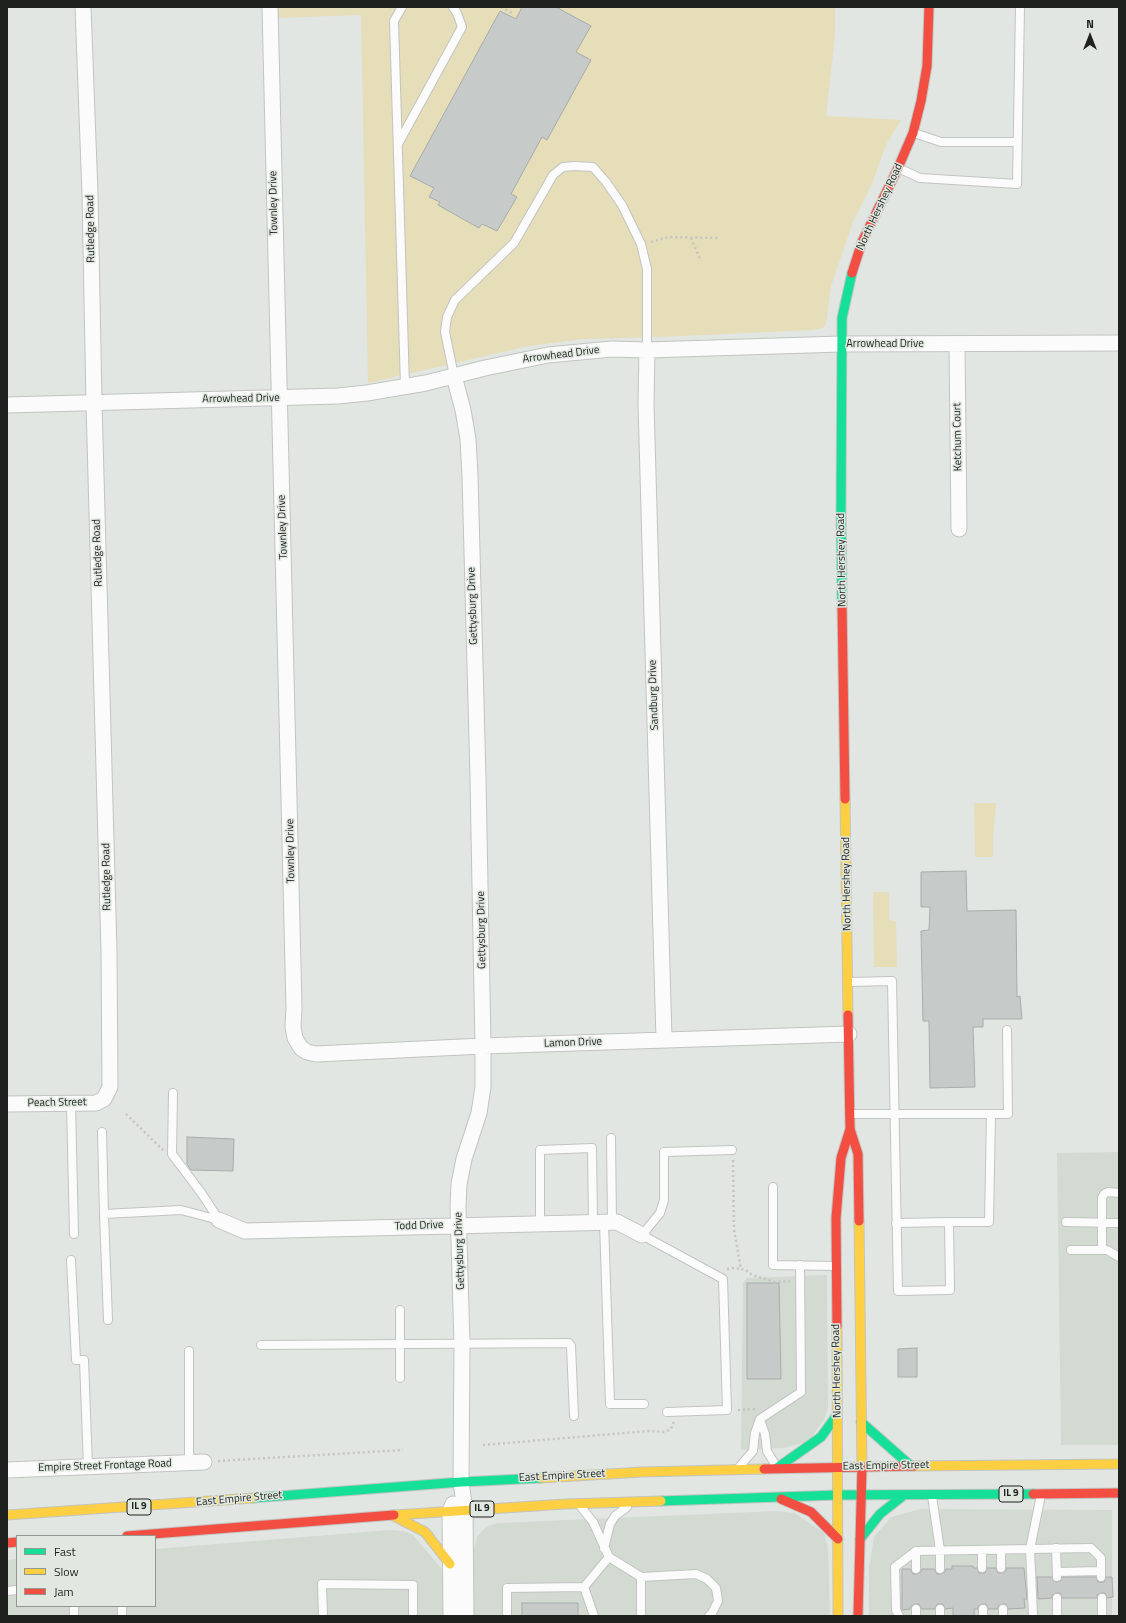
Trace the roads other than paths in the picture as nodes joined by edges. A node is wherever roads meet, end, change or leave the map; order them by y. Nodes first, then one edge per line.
1 (83, 7) edge
2 (270, 7) edge
3 (402, 7) edge
4 (453, 7) edge
5 (929, 7) edge
6 (1020, 7) edge
7 (913, 133) junction
8 (1017, 142) junction
9 (398, 145) junction
10 (898, 168) junction
11 (1119, 343) edge
12 (842, 344) junction
13 (957, 344) junction
14 (647, 350) junction
15 (454, 376) junction
16 (405, 386) junction
17 (279, 398) junction
18 (94, 403) junction
19 (7, 404) edge
20 (958, 529) dead end
21 (848, 982) junction
22 (1007, 1030) dead end
23 (849, 1034) junction
24 (664, 1039) junction
25 (299, 1046) joint
26 (483, 1046) junction
27 (173, 1093) dead end
28 (105, 1098) joint
29 (7, 1104) edge
30 (71, 1104) junction
31 (850, 1114) junction
32 (894, 1114) junction
33 (991, 1114) junction
34 (850, 1129) junction
35 (102, 1132) dead end
36 (611, 1138) dead end
37 (732, 1150) road end
38 (773, 1186) dead end
39 (1119, 1192) edge
40 (104, 1214) junction
41 (219, 1220) junction
42 (603, 1222) junction
43 (949, 1222) junction
44 (1066, 1222) dead end
45 (540, 1223) junction
46 (896, 1223) junction
47 (1102, 1223) junction
48 (1119, 1223) edge
49 (459, 1225) junction
50 (74, 1234) dead end
51 (642, 1235) junction
52 (1071, 1250) dead end
53 (1102, 1250) junction
54 (1119, 1257) edge
55 (71, 1260) dead end
56 (800, 1265) junction
57 (847, 1266) junction
58 (400, 1310) dead end
59 (108, 1320) dead end
60 (400, 1344) junction
61 (462, 1344) junction
62 (261, 1345) dead end
63 (189, 1351) dead end
64 (400, 1378) dead end
65 (644, 1404) dead end
66 (667, 1412) dead end
67 (837, 1415) junction
68 (574, 1416) dead end
69 (760, 1420) junction
70 (861, 1422) junction
71 (197, 1462) joint
72 (1119, 1464) edge
73 (911, 1466) junction
74 (88, 1467) junction
75 (838, 1467) junction
76 (862, 1467) junction
77 (777, 1468) junction
78 (738, 1469) junction
79 (7, 1470) edge
80 (461, 1482) junction
81 (1119, 1493) edge
82 (904, 1494) junction
83 (1041, 1494) junction
84 (838, 1495) junction
85 (862, 1495) junction
86 (932, 1495) junction
87 (776, 1496) junction
88 (635, 1501) junction
89 (578, 1503) junction
90 (465, 1510) junction
91 (450, 1511) junction
92 (7, 1515) edge
93 (392, 1515) junction
94 (175, 1533) junction
95 (143, 1535) edge
96 (838, 1538) junction
97 (860, 1538) junction
98 (165, 1541) dead end
99 (604, 1548) junction
100 (1056, 1548) junction
101 (1030, 1549) junction
102 (940, 1550) junction
103 (982, 1550) junction
104 (1001, 1550) junction
105 (916, 1551) junction
106 (608, 1557) junction
107 (450, 1564) junction
108 (982, 1568) dead end
109 (1001, 1568) dead end
110 (916, 1569) dead end
111 (940, 1569) dead end
112 (641, 1577) junction
113 (584, 1587) junction
114 (1057, 1598) dead end
115 (1102, 1598) dead end
116 (323, 1616) edge
117 (413, 1616) edge
118 (451, 1616) edge
119 (466, 1616) edge
120 (507, 1616) edge
121 (594, 1616) edge
122 (641, 1616) edge
123 (709, 1616) edge
124 (838, 1616) edge
125 (858, 1616) edge
126 (899, 1616) edge
127 (1032, 1616) edge
128 (1057, 1616) edge
129 (1102, 1616) edge

1 - 18 street, Rutledge Road
2 - 17 street, Townley Drive
3 - 9 lane
4 - 9 lane
5 - 7 main road, North Hershey Road
6 - 8 lane
7 - 8 lane
7 - 10 main road, North Hershey Road
8 - 10 lane
9 - 16 lane
10 - 12 main road, North Hershey Road
11 - 13 street, Arrowhead Drive
12 - 13 street, Arrowhead Drive
12 - 14 street, Arrowhead Drive
12 - 21 main road, North Hershey Road
13 - 20 street, Ketchum Court
14 - 15 street, Arrowhead Drive
14 - 15 lane
14 - 24 street, Sandburg Drive
15 - 16 street, Arrowhead Drive
15 - 26 street, Gettysburg Drive
16 - 17 street, Arrowhead Drive
17 - 18 street, Arrowhead Drive
17 - 25 street, Townley Drive
18 - 19 street, Arrowhead Drive
18 - 28 street, Rutledge Road
21 - 23 main road, North Hershey Road
21 - 32 lane
22 - 33 lane
23 - 24 street, Lamon Drive
23 - 31 main road, North Hershey Road
24 - 26 street, Lamon Drive
25 - 26 street, Lamon Drive
26 - 49 street, Gettysburg Drive
27 - 41 lane
28 - 30 street, Peach Street
29 - 30 street, Peach Street
30 - 50 lane
31 - 32 lane
31 - 34 main road, North Hershey Road
32 - 33 lane
32 - 46 lane
33 - 43 lane
34 - 57 main road, North Hershey Road
34 - 57 main road, North Hershey Road
35 - 40 lane
36 - 42 lane
37 - 51 lane
38 - 56 lane
39 - 47 lane
40 - 41 lane
40 - 59 lane
41 - 49 street, Todd Drive
42 - 45 street, Todd Drive
42 - 45 lane
42 - 51 street, Todd Drive
42 - 65 lane
43 - 46 lane
43 - 46 lane
44 - 47 lane
45 - 49 street, Todd Drive
47 - 48 lane
47 - 53 lane
49 - 61 street, Gettysburg Drive
51 - 66 lane
52 - 53 lane
53 - 54 lane
55 - 74 lane
56 - 57 lane
56 - 69 lane
57 - 67 main road, North Hershey Road
57 - 70 main road, North Hershey Road
58 - 60 lane
60 - 61 lane
60 - 62 lane
60 - 64 lane
61 - 68 lane
61 - 80 street, Gettysburg Drive
63 - 71 lane
67 - 75 main road, North Hershey Road
67 - 77 main road
69 - 77 lane
69 - 78 lane
70 - 73 main road
70 - 76 main road, North Hershey Road
71 - 74 street, Empire Street Frontage Road
72 - 73 main road, East Empire Street / IL 9
73 - 76 main road, East Empire Street / IL 9
74 - 79 street, Empire Street Frontage Road
75 - 76 main road, East Empire Street / IL 9
75 - 77 main road, East Empire Street / IL 9
75 - 84 main road, North Hershey Road
76 - 85 main road, North Hershey Road
77 - 78 main road, East Empire Street / IL 9
78 - 80 main road, East Empire Street / IL 9
80 - 90 street
80 - 91 street
80 - 92 main road, East Empire Street / IL 9
81 - 83 main road, IL 9
82 - 85 main road, IL 9
82 - 86 main road, IL 9
82 - 97 main road
83 - 86 main road, IL 9
83 - 101 lane
84 - 85 main road, IL 9
84 - 87 main road, IL 9
84 - 96 main road, North Hershey Road
85 - 97 main road, North Hershey Road
86 - 102 lane
87 - 88 main road, IL 9
87 - 96 main road
88 - 89 main road, IL 9
88 - 99 lane
89 - 90 main road, IL 9
89 - 99 lane
90 - 91 main road, IL 9
90 - 119 street
91 - 93 main road, IL 9
91 - 107 street
93 - 94 main road, IL 9
93 - 107 main road
94 - 95 main road, IL 9
94 - 98 main road
96 - 124 main road, North Hershey Road
97 - 125 main road, North Hershey Road
99 - 106 lane
100 - 100 lane
100 - 101 lane
101 - 104 lane
101 - 127 lane
102 - 103 lane
102 - 105 lane
102 - 111 lane
103 - 104 lane
103 - 108 lane
104 - 109 lane
105 - 110 lane
105 - 126 lane
106 - 112 lane
106 - 113 lane
107 - 118 street
112 - 122 lane
112 - 123 lane
113 - 120 lane
113 - 121 lane
114 - 128 lane
115 - 129 lane
116 - 117 lane

